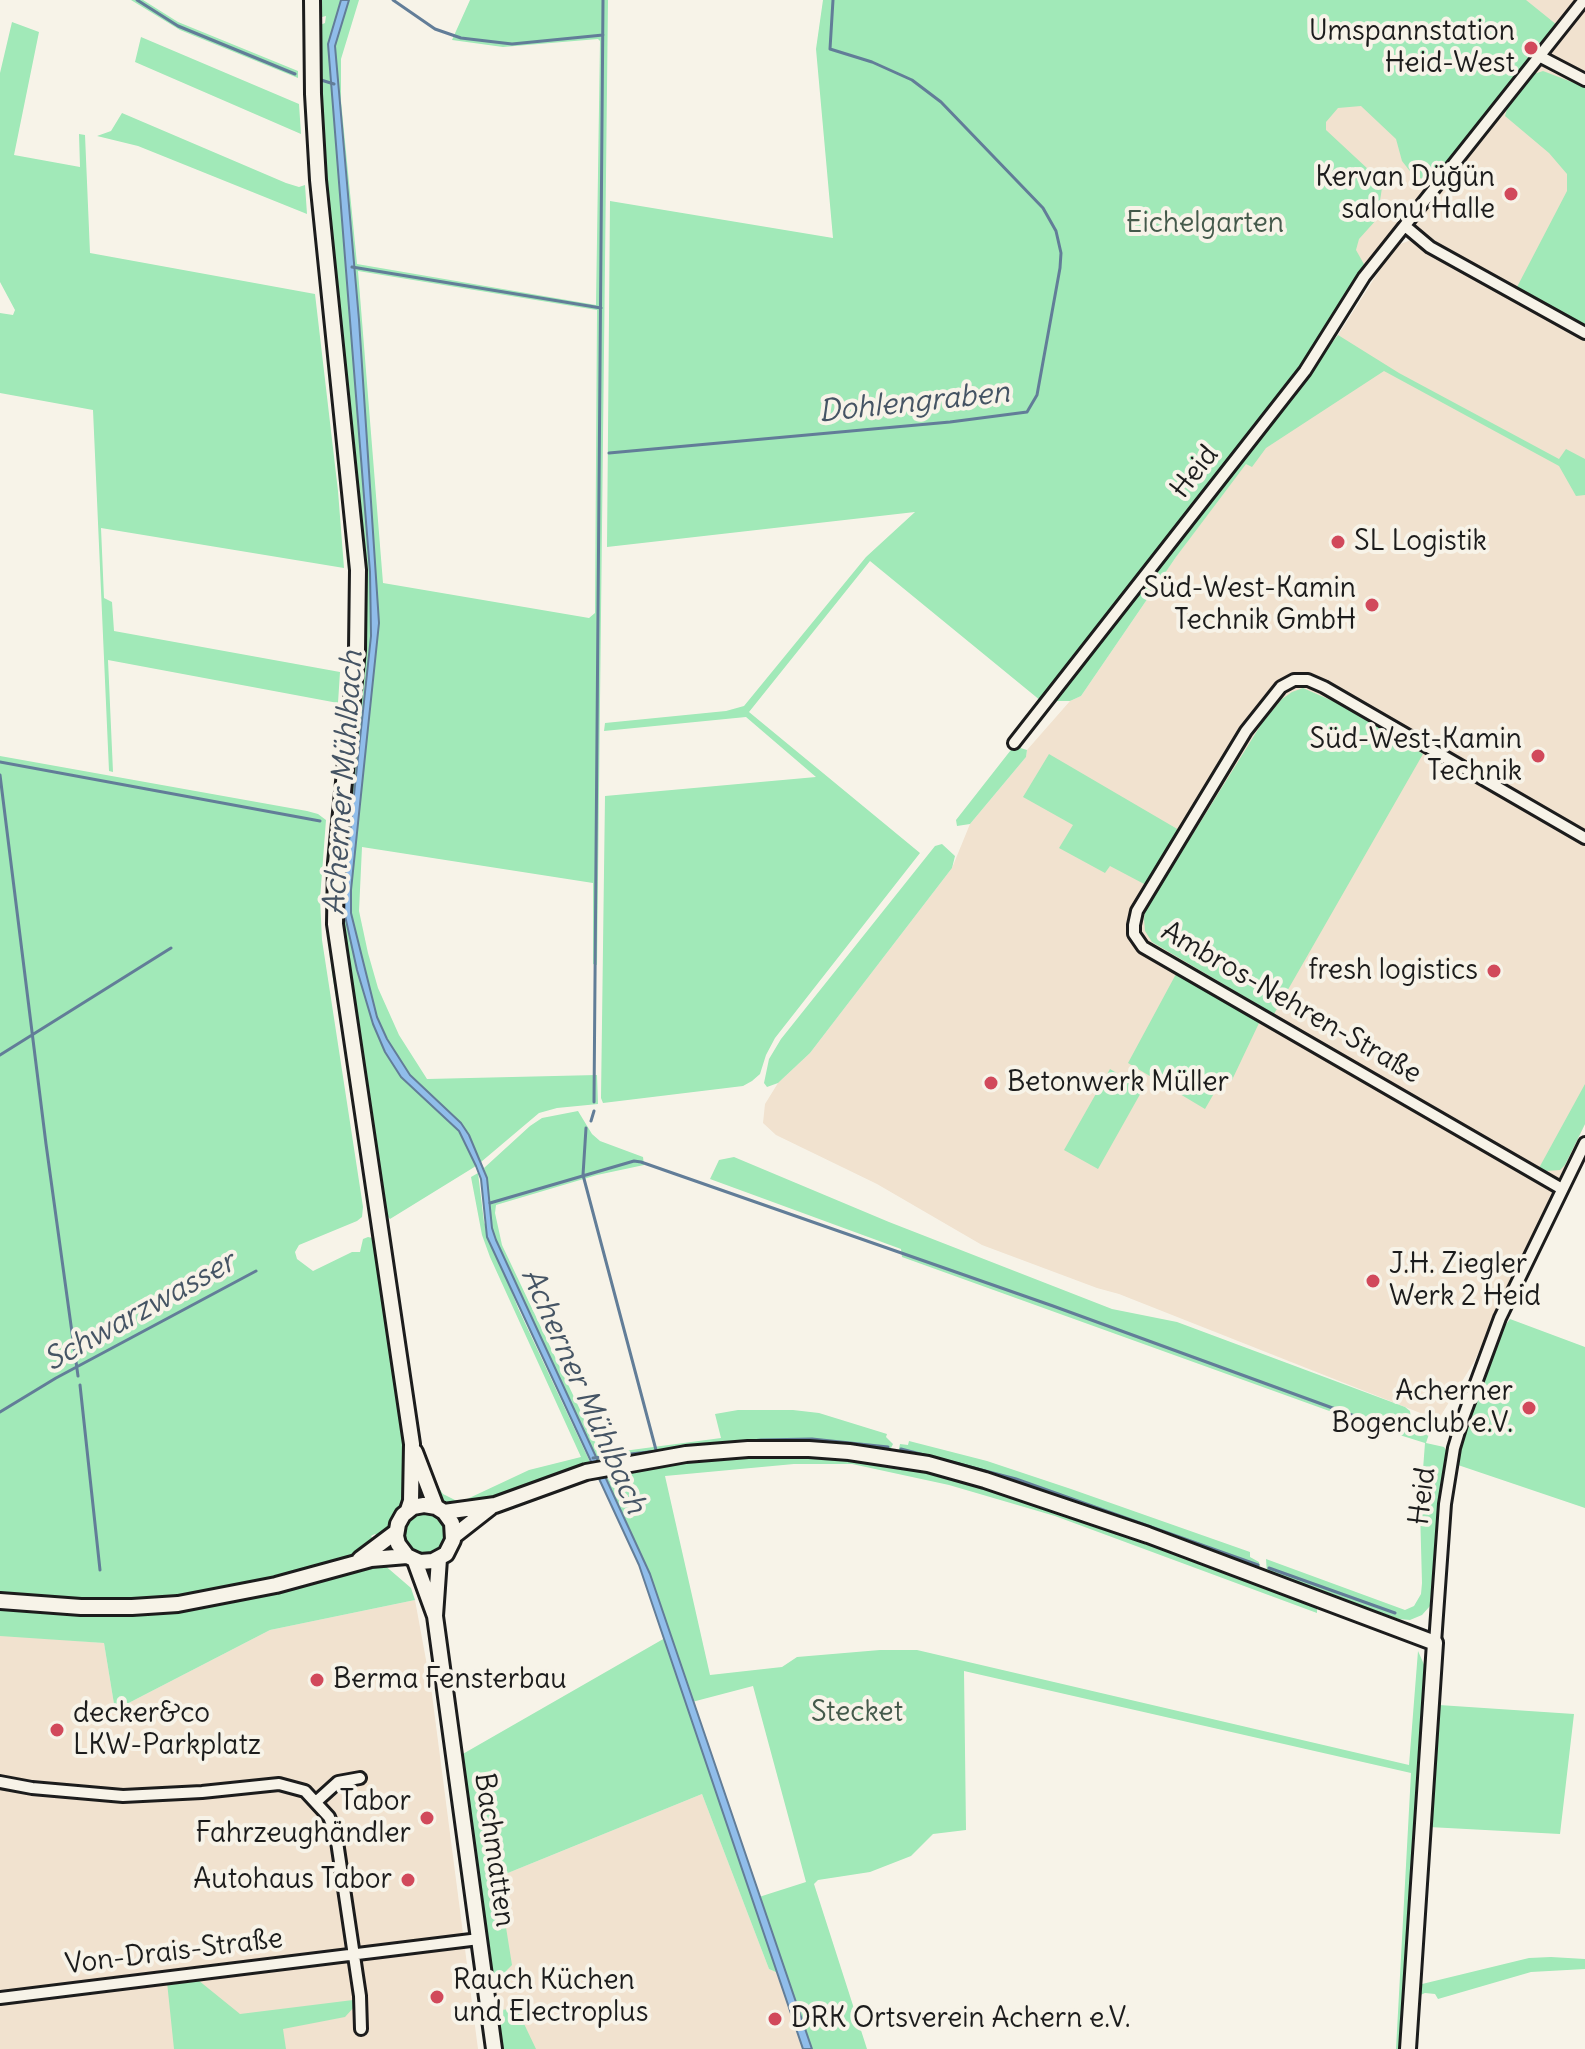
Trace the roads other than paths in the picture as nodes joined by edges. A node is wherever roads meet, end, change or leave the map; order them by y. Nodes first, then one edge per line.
1 (312, 0) edge
2 (1584, 0) edge
3 (1539, 56) junction
4 (1585, 80) edge
5 (1405, 226) junction
6 (1585, 333) edge
7 (1014, 743) dead end
8 (1585, 838) edge
9 (1585, 1143) edge
10 (1562, 1189) junction
11 (412, 1444) junction
12 (495, 1505) junction
13 (408, 1510) junction
14 (440, 1510) junction
15 (396, 1532) junction
16 (454, 1536) junction
17 (411, 1558) junction
18 (439, 1559) junction
19 (356, 1562) junction
20 (0, 1601) edge
21 (435, 1616) junction
22 (1435, 1643) junction
23 (360, 1778) dead end
24 (0, 1782) edge
25 (317, 1801) junction
26 (479, 1939) junction
27 (353, 1954) junction
28 (0, 1998) edge
29 (361, 2029) dead end
30 (494, 2049) edge
31 (1408, 2049) edge

1 - 11 street
2 - 3 street, Heid
3 - 4 street
3 - 5 street, Heid
5 - 6 street
5 - 7 street, Heid
8 - 10 street, Ambros-Nehren-Straße
9 - 10 street, Heid
10 - 22 street, Heid
11 - 13 street
11 - 14 street
12 - 14 street
12 - 16 street
12 - 22 street
13 - 14 street
13 - 15 street
14 - 16 street
15 - 17 street
15 - 19 street
16 - 18 street
17 - 18 street
17 - 19 street
17 - 21 street
18 - 21 street
19 - 20 street
21 - 26 street, Bachmatten
22 - 31 street
23 - 25 street
24 - 25 street
25 - 27 street
26 - 27 street, Von-Drais-Straße
26 - 30 street, Bachmatten
27 - 28 street, Von-Drais-Straße
27 - 29 street

